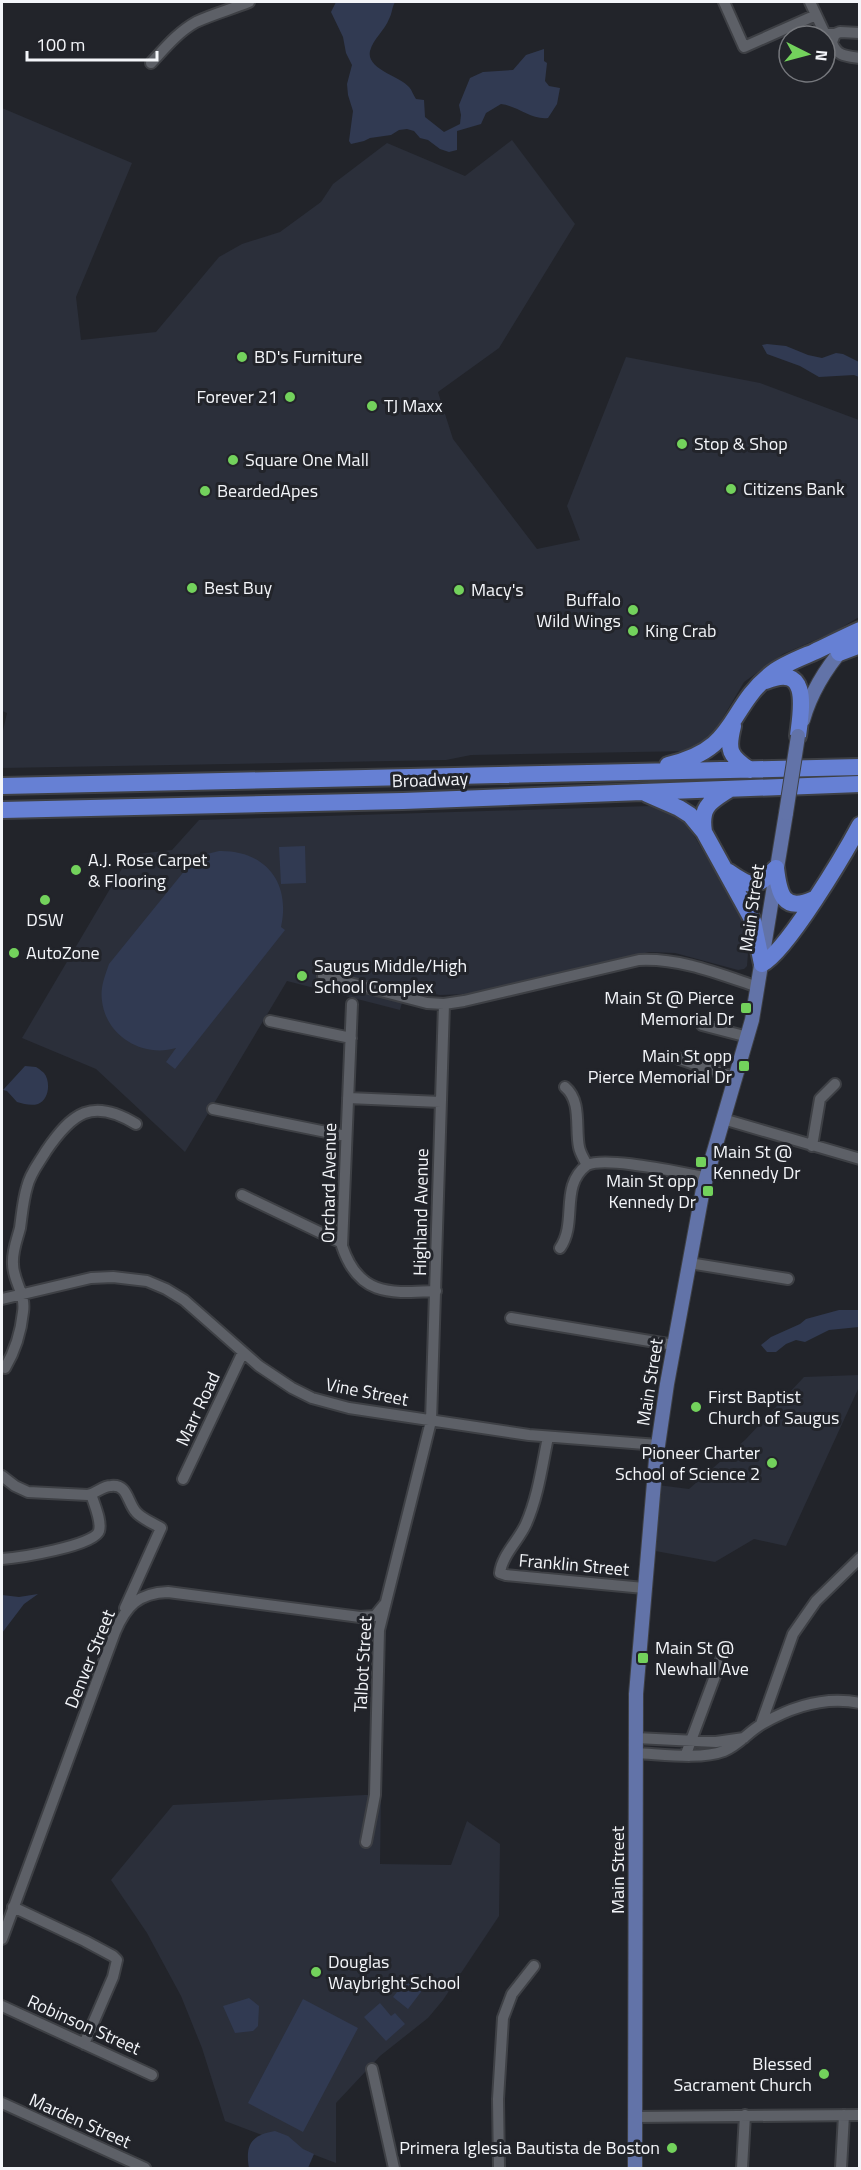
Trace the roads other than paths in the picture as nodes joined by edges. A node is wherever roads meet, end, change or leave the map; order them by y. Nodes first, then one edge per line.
1 (249, 2) edge
2 (724, 2) edge
3 (810, 2) edge
4 (816, 15) junction
5 (820, 24) edge
6 (837, 33) edge
7 (860, 33) edge
8 (837, 52) edge
9 (860, 58) edge
10 (151, 63) dead end
11 (860, 632) edge
12 (860, 645) edge
13 (839, 653) junction
14 (763, 683) junction
15 (734, 723) junction
16 (798, 736) junction
17 (858, 766) edge
18 (750, 770) junction
19 (632, 773) junction
20 (2, 786) edge
21 (856, 787) edge
22 (732, 788) junction
23 (640, 791) junction
24 (2, 810) edge
25 (860, 825) edge
26 (704, 832) junction
27 (776, 868) junction
28 (727, 870) junction
29 (814, 899) junction
30 (762, 964) junction
31 (323, 976) dead end
32 (758, 987) junction
33 (352, 1004) dead end
34 (444, 1004) junction
35 (270, 1021) dead end
36 (702, 1025) dead end
37 (748, 1037) junction
38 (351, 1038) junction
39 (674, 1057) dead end
40 (736, 1078) junction
41 (835, 1084) dead end
42 (565, 1087) dead end
43 (348, 1098) junction
44 (441, 1102) junction
45 (213, 1109) dead end
46 (723, 1119) junction
47 (136, 1124) dead end
48 (346, 1136) junction
49 (812, 1146) junction
50 (860, 1159) edge
51 (587, 1165) junction
52 (706, 1177) junction
53 (242, 1195) dead end
54 (342, 1243) junction
55 (560, 1248) dead end
56 (689, 1263) junction
57 (789, 1278) dead end
58 (436, 1291) junction
59 (23, 1294) junction
60 (2, 1299) edge
61 (511, 1318) dead end
62 (674, 1345) junction
63 (243, 1352) junction
64 (5, 1368) dead end
65 (431, 1421) junction
66 (548, 1437) junction
67 (658, 1445) junction
68 (2, 1476) edge
69 (183, 1479) dead end
70 (91, 1494) junction
71 (860, 1558) edge
72 (2, 1559) edge
73 (644, 1588) junction
74 (384, 1605) junction
75 (121, 1619) junction
76 (724, 1652) dead end
77 (774, 1692) junction
78 (860, 1702) edge
79 (782, 1714) junction
80 (761, 1724) junction
81 (636, 1738) junction
82 (744, 1738) junction
83 (691, 1741) junction
84 (636, 1753) junction
85 (686, 1754) junction
86 (366, 1842) dead end
87 (14, 1906) junction
88 (2, 1939) edge
89 (534, 1966) dead end
90 (2, 2006) edge
91 (84, 2044) junction
92 (372, 2069) dead end
93 (152, 2075) dead end
94 (2, 2103) edge
95 (745, 2115) junction
96 (844, 2115) junction
97 (860, 2115) edge
98 (636, 2117) junction
99 (145, 2169) edge
100 (394, 2169) edge
101 (499, 2169) edge
102 (635, 2169) edge
103 (742, 2169) edge
104 (841, 2169) edge

1 - 10 street
2 - 4 street
3 - 4 street
4 - 5 street
6 - 7 street
8 - 9 street
11 - 13 main road, Main Street
11 - 14 highway
12 - 13 highway
13 - 16 main road, Main Street
14 - 15 highway
14 - 16 highway
15 - 18 highway
15 - 19 highway
16 - 27 main road, Main Street, bridge
17 - 18 highway, Broadway
18 - 19 highway, Broadway
19 - 20 highway, Broadway
21 - 22 highway, Broadway
22 - 23 highway, Broadway
22 - 26 highway
23 - 24 highway, Broadway
23 - 26 highway
25 - 29 highway
26 - 28 highway
27 - 28 highway
27 - 29 highway
27 - 30 main road, Main Street
28 - 30 highway
29 - 30 highway
30 - 32 main road, Main Street
31 - 34 street
32 - 34 street
32 - 37 main road, Main Street
33 - 38 street, Orchard Avenue
34 - 44 street, Highland Avenue
35 - 38 street
36 - 37 street
37 - 40 main road, Main Street
38 - 43 street, Orchard Avenue
39 - 40 street
40 - 46 main road, Main Street
41 - 49 street
42 - 51 street
43 - 44 street
43 - 48 street, Orchard Avenue
44 - 58 street, Highland Avenue
45 - 48 street
46 - 49 street
46 - 52 main road, Main Street
47 - 59 street
48 - 54 street, Orchard Avenue
49 - 50 street
51 - 52 street
51 - 55 street
52 - 56 main road, Main Street
53 - 54 street
54 - 58 street, Orchard Avenue
56 - 57 street
56 - 62 main road, Main Street
58 - 65 street, Highland Avenue
59 - 60 street, Vine Street
59 - 63 street, Vine Street
59 - 64 street
61 - 62 street
62 - 67 main road, Main Street
63 - 65 street, Vine Street
63 - 69 street, Marr Road
65 - 66 street, Vine Street
65 - 74 street, Talbot Street
66 - 67 street, Vine Street
66 - 73 street, Franklin Street
67 - 73 main road, Main Street
68 - 70 street
70 - 72 street
70 - 75 street
71 - 77 street
73 - 81 main road, Main Street
74 - 75 street, Denver Street
74 - 86 street, Talbot Street
75 - 87 street, Denver Street
76 - 83 street
77 - 79 street
77 - 80 street
78 - 79 street
79 - 80 street
80 - 82 street
81 - 83 street
81 - 84 main road, Main Street
82 - 83 street
82 - 85 street
83 - 85 street
84 - 85 street
84 - 98 main road, Main Street
87 - 88 street, Denver Street
87 - 91 street
89 - 101 street
90 - 91 street, Robinson Street
91 - 93 street, Robinson Street
92 - 100 street
94 - 99 street, Marden Street
95 - 96 street
95 - 98 street
95 - 103 street
96 - 97 street
96 - 104 street
98 - 102 main road, Main Street

